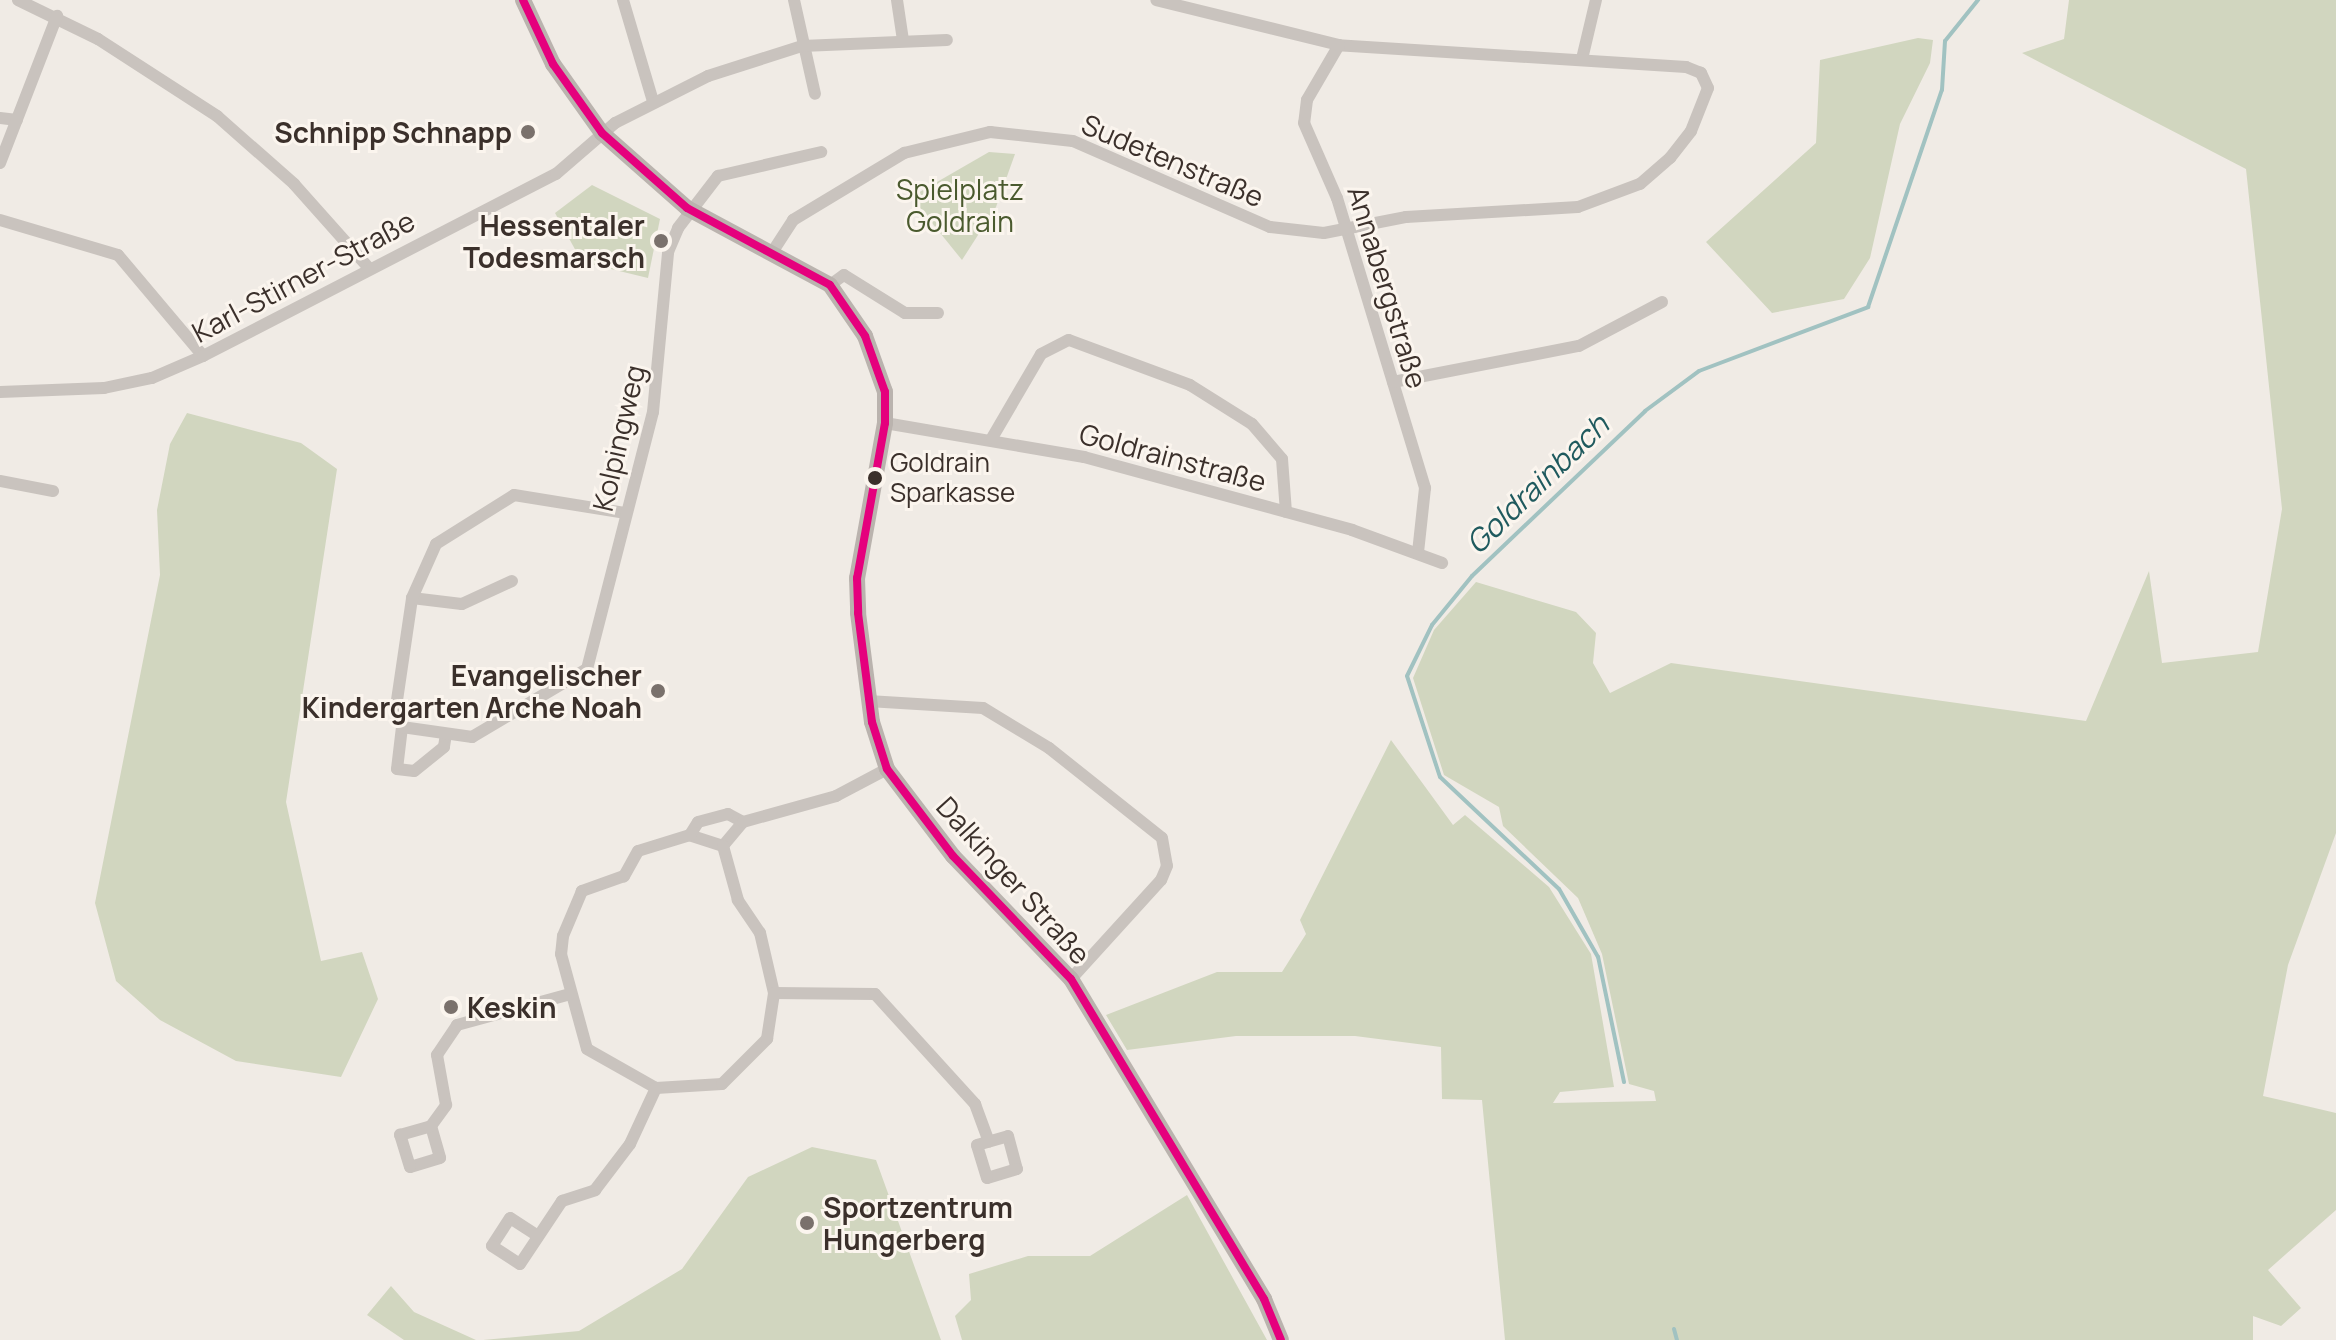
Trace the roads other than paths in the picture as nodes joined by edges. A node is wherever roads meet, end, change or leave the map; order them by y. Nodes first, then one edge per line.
1 (18, 0) edge
2 (523, 0) edge
3 (623, 0) edge
4 (794, 0) edge
5 (897, 0) edge
6 (1156, 0) edge
7 (1596, 0) edge
8 (57, 16) junction
9 (903, 40) junction
10 (947, 40) dead end
11 (1339, 45) junction
12 (802, 46) junction
13 (1582, 59) junction
14 (815, 94) dead end
15 (653, 101) junction
16 (0, 118) edge
17 (17, 120) junction
18 (602, 133) junction
19 (821, 152) dead end
20 (0, 163) edge
21 (687, 208) junction
22 (0, 220) edge
23 (1347, 229) junction
24 (773, 251) junction
25 (368, 267) junction
26 (830, 285) junction
27 (1662, 302) dead end
28 (938, 313) dead end
29 (203, 356) junction
30 (1393, 382) junction
31 (0, 392) edge
32 (885, 423) junction
33 (992, 438) junction
34 (0, 481) edge
35 (53, 491) dead end
36 (1286, 512) junction
37 (625, 513) junction
38 (1418, 552) junction
39 (1442, 563) dead end
40 (512, 581) dead end
41 (412, 598) junction
42 (868, 701) junction
43 (402, 727) junction
44 (446, 734) junction
45 (887, 769) junction
46 (743, 822) junction
47 (690, 835) junction
48 (723, 846) junction
49 (1071, 979) junction
50 (774, 993) junction
51 (570, 994) junction
52 (656, 1088) junction
53 (431, 1126) dead end
54 (989, 1142) dead end
55 (538, 1236) dead end
56 (1281, 1340) edge

1 - 8 street
2 - 18 street, Dalkinger Straße
3 - 15 street
4 - 12 street
5 - 9 street
6 - 11 street
7 - 13 street
8 - 17 street
8 - 25 street
9 - 10 street, Karl-Stirner-Straße
9 - 12 street, Karl-Stirner-Straße
11 - 13 street
11 - 23 street, Annabergstraße
12 - 14 street
12 - 15 street, Karl-Stirner-Straße
13 - 23 street, Sudetenstraße
15 - 18 street, Karl-Stirner-Straße
16 - 17 street
17 - 20 street
18 - 21 street, Dalkinger Straße
18 - 25 street, Karl-Stirner-Straße
19 - 21 street, Kolpingweg
21 - 24 street, Dalkinger Straße
21 - 37 street, Kolpingweg
22 - 29 street
23 - 24 street, Sudetenstraße
23 - 30 street, Annabergstraße
24 - 26 street, Dalkinger Straße
25 - 29 street, Karl-Stirner-Straße
26 - 28 street
26 - 32 street, Dalkinger Straße
27 - 30 street
29 - 31 street, Karl-Stirner-Straße
30 - 38 street, Annabergstraße
32 - 33 street, Goldrainstraße
32 - 42 street, Dalkinger Straße
33 - 36 street, Goldrainstraße
33 - 36 street
34 - 35 street
36 - 38 street, Goldrainstraße
37 - 41 street
37 - 44 street, Kolpingweg
38 - 39 street, Goldrainstraße
40 - 41 street
41 - 43 street
42 - 45 street, Dalkinger Straße
42 - 49 street
43 - 44 street, Kolpingweg
43 - 44 street
45 - 46 street
45 - 49 street, Dalkinger Straße
46 - 47 street
46 - 48 street
47 - 48 street
47 - 51 street
48 - 50 street
49 - 56 street, Dalkinger Straße
50 - 52 street
50 - 54 street
51 - 52 street
51 - 53 street
52 - 55 street

